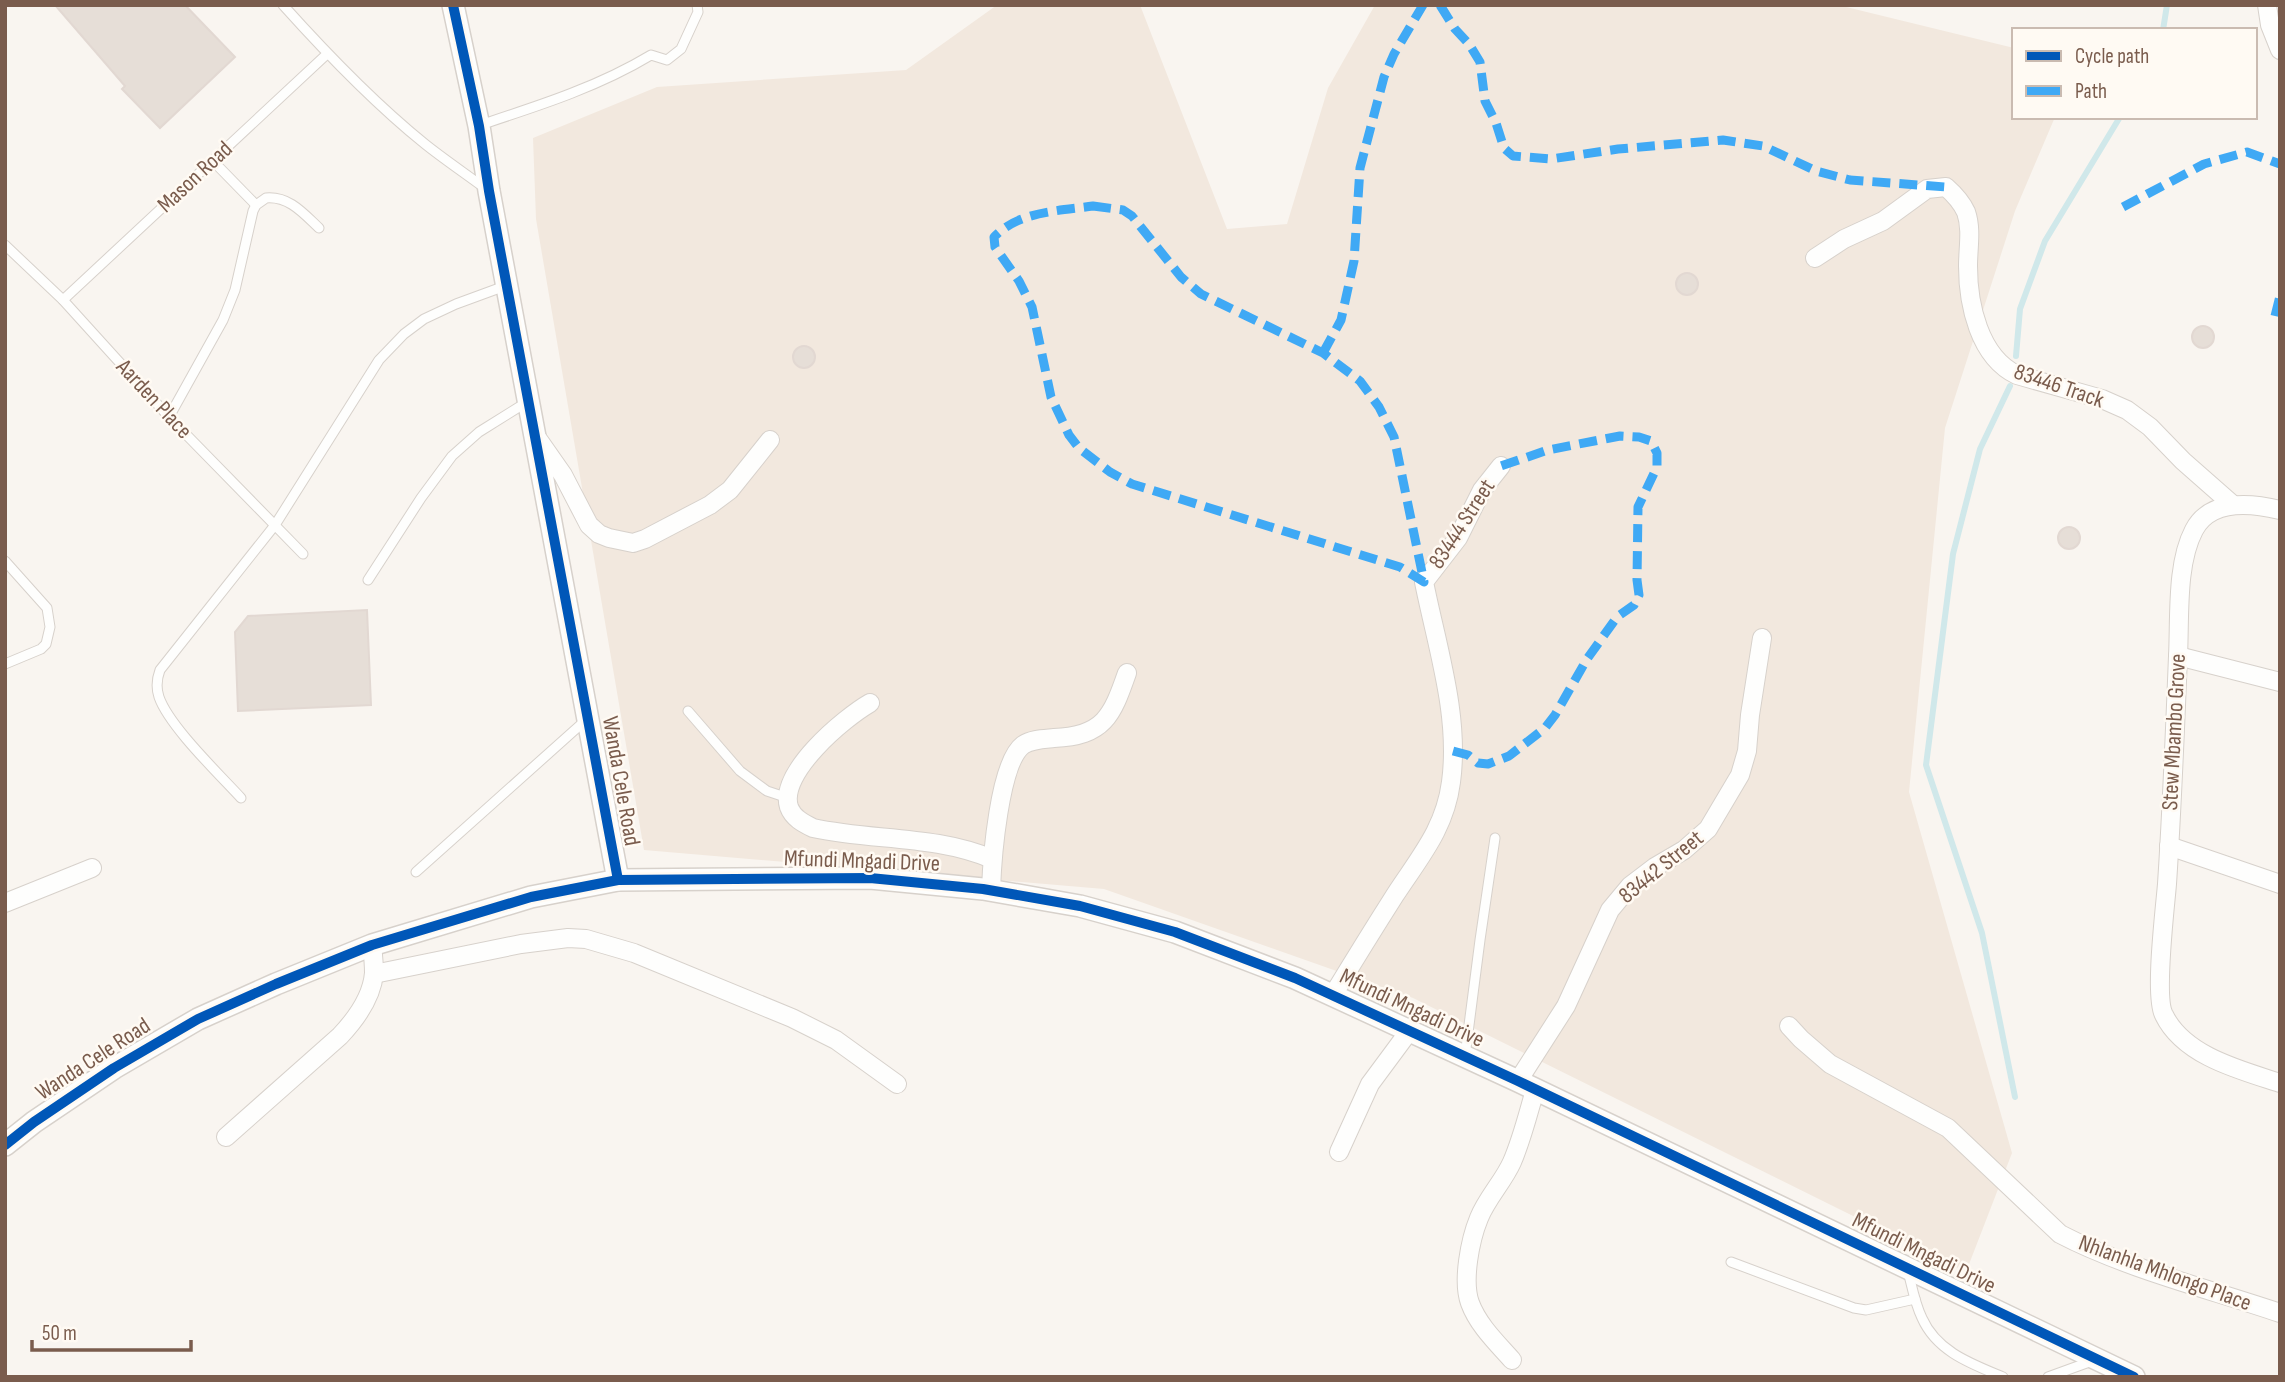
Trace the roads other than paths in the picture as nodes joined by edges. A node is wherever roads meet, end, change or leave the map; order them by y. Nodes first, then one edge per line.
1 (283, 5) edge
2 (453, 5) edge
3 (697, 5) edge
4 (2267, 5) edge
5 (2280, 50) edge
6 (327, 54) junction
7 (479, 126) junction
8 (213, 161) junction
9 (489, 191) junction
10 (256, 205) junction
11 (319, 228) dead end
12 (5, 245) edge
13 (1815, 258) dead end
14 (507, 286) junction
15 (63, 300) junction
16 (529, 401) junction
17 (169, 417) junction
18 (535, 435) junction
19 (770, 440) dead end
20 (1501, 466) dead end
21 (2233, 505) junction
22 (2280, 510) edge
23 (275, 525) junction
24 (303, 554) dead end
25 (5, 561) edge
26 (368, 580) dead end
27 (1762, 638) dead end
28 (2178, 656) junction
29 (5, 664) edge
30 (1127, 673) dead end
31 (2280, 682) edge
32 (870, 703) dead end
33 (688, 710) dead end
34 (589, 718) junction
35 (241, 798) dead end
36 (788, 798) junction
37 (1495, 838) dead end
38 (2169, 846) junction
39 (992, 859) junction
40 (92, 868) dead end
41 (416, 872) dead end
42 (618, 880) junction
43 (2280, 884) edge
44 (991, 890) junction
45 (5, 903) edge
46 (372, 945) junction
47 (374, 974) junction
48 (1333, 995) junction
49 (1789, 1026) dead end
50 (1410, 1030) junction
51 (1465, 1056) junction
52 (2280, 1083) edge
53 (897, 1084) dead end
54 (1527, 1085) junction
55 (226, 1137) dead end
56 (5, 1145) edge
57 (1339, 1152) dead end
58 (1731, 1262) dead end
59 (1907, 1268) junction
60 (1915, 1299) junction
61 (2280, 1313) edge
62 (1511, 1360) dead end
63 (2097, 1360) junction
64 (2127, 1375) edge
65 (2003, 1377) edge
66 (2048, 1377) edge

1 - 6 lane
2 - 7 street, Wanda Cele Road
3 - 7 lane
4 - 5 street
6 - 8 lane, Mason Road
6 - 9 lane
7 - 9 street, Wanda Cele Road
8 - 10 lane
8 - 15 lane, Mason Road
9 - 14 street, Wanda Cele Road
10 - 11 lane
10 - 17 lane
12 - 15 lane, Aarden Place
13 - 21 street, 83446 Track
14 - 16 street, Wanda Cele Road
14 - 23 lane
15 - 17 lane, Aarden Place
16 - 18 street, Wanda Cele Road
16 - 26 lane
17 - 23 lane, Aarden Place
18 - 19 street
18 - 34 street, Wanda Cele Road
20 - 48 street, 83444 Street
21 - 22 street
21 - 28 street, Stew Mbambo Grove
23 - 24 lane, Aarden Place
23 - 35 lane
25 - 29 lane
27 - 54 street, 83442 Street
28 - 31 street
28 - 38 street, Stew Mbambo Grove
30 - 39 street
32 - 36 street
33 - 36 lane
34 - 41 lane
34 - 42 street, Wanda Cele Road
36 - 39 street
37 - 51 lane
38 - 43 street
38 - 52 street, Stew Mbambo Grove
39 - 44 street
40 - 45 street
42 - 44 street, Mfundi Mngadi Drive
42 - 46 street, Wanda Cele Road
44 - 48 street, Mfundi Mngadi Drive
46 - 47 street
46 - 56 street, Wanda Cele Road
47 - 53 street
47 - 55 street
48 - 50 street, Mfundi Mngadi Drive
49 - 61 street, Nhlanhla Mhlongo Place
50 - 51 street, Mfundi Mngadi Drive
50 - 57 street
51 - 54 street, Mfundi Mngadi Drive
54 - 59 street, Mfundi Mngadi Drive
54 - 62 street, 83442 Street
58 - 60 lane
59 - 60 lane
59 - 63 street, Mfundi Mngadi Drive
60 - 65 lane
63 - 64 street, Mfundi Mngadi Drive
63 - 66 lane

